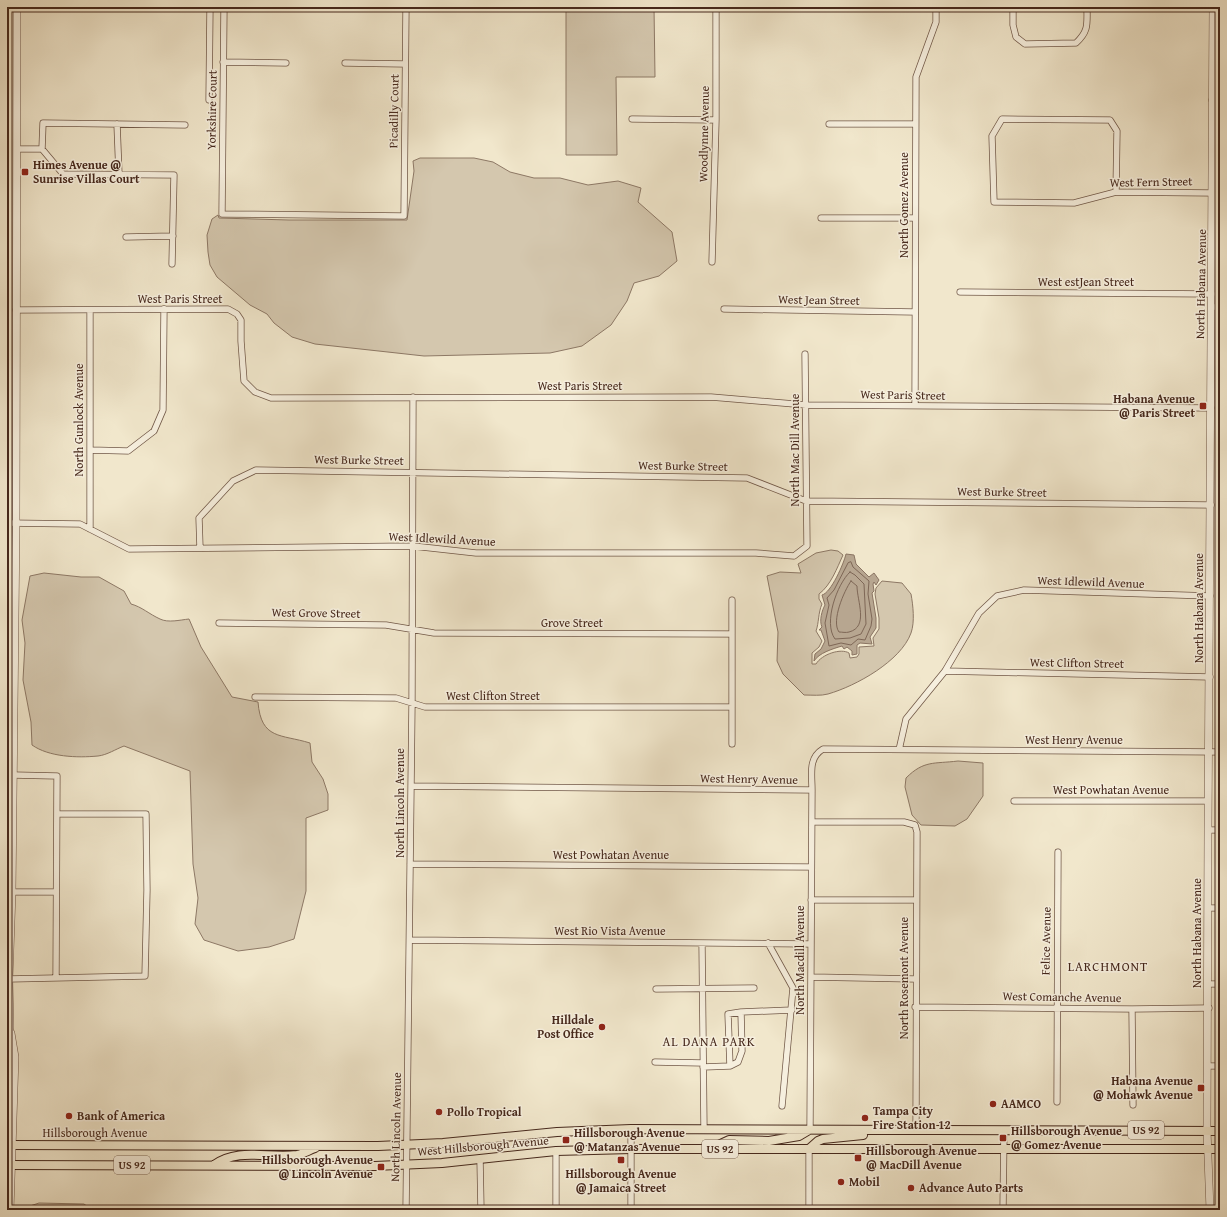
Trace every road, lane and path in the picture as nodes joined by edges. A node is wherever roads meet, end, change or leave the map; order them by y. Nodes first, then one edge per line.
1 (17, 7) edge
2 (210, 7) edge
3 (224, 7) edge
4 (406, 7) edge
5 (716, 7) edge
6 (936, 7) edge
7 (1013, 7) edge
8 (1087, 7) edge
9 (1213, 7) edge
10 (223, 62) junction
11 (286, 63) dead end
12 (345, 63) dead end
13 (405, 64) junction
14 (209, 100) dead end
15 (1216, 100) edge
16 (632, 119) dead end
17 (716, 120) junction
18 (117, 124) junction
19 (829, 124) dead end
20 (915, 124) junction
21 (185, 125) dead end
22 (17, 149) junction
23 (42, 149) junction
24 (119, 174) junction
25 (1116, 192) junction
26 (1213, 192) junction
27 (404, 216) joint
28 (821, 218) dead end
29 (915, 218) junction
30 (1216, 226) edge
31 (173, 236) junction
32 (126, 237) dead end
33 (712, 262) dead end
34 (172, 264) dead end
35 (960, 292) dead end
36 (1212, 294) junction
37 (1212, 307) junction
38 (1220, 307) edge
39 (164, 309) junction
40 (724, 309) dead end
41 (16, 310) junction
42 (90, 311) junction
43 (915, 312) junction
44 (805, 354) dead end
45 (413, 397) junction
46 (806, 405) junction
47 (915, 406) junction
48 (1211, 408) junction
49 (90, 450) junction
50 (413, 472) junction
51 (806, 501) junction
52 (1211, 505) junction
53 (7, 523) edge
54 (16, 524) junction
55 (90, 529) junction
56 (413, 546) junction
57 (807, 546) joint
58 (200, 548) junction
59 (1210, 596) junction
60 (732, 600) dead end
61 (219, 623) dead end
62 (412, 629) junction
63 (732, 634) junction
64 (945, 671) junction
65 (1210, 677) junction
66 (255, 697) dead end
67 (412, 704) junction
68 (732, 706) junction
69 (732, 744) dead end
70 (899, 750) junction
71 (1208, 752) junction
72 (1220, 752) edge
73 (13, 775) junction
74 (411, 786) junction
75 (812, 790) junction
76 (1014, 801) dead end
77 (1208, 801) junction
78 (58, 814) junction
79 (812, 822) junction
80 (1208, 830) junction
81 (1220, 830) edge
82 (1058, 852) dead end
83 (410, 864) junction
84 (811, 867) junction
85 (12, 892) junction
86 (56, 892) junction
87 (811, 900) junction
88 (916, 900) junction
89 (1208, 908) junction
90 (1220, 908) edge
91 (410, 940) junction
92 (702, 943) junction
93 (768, 943) junction
94 (810, 944) junction
95 (56, 978) junction
96 (811, 978) junction
97 (9, 979) junction
98 (915, 979) junction
99 (1208, 984) junction
100 (1220, 984) edge
101 (656, 988) dead end
102 (702, 988) junction
103 (754, 988) dead end
104 (915, 1007) junction
105 (1056, 1008) junction
106 (1208, 1008) junction
107 (1132, 1009) junction
108 (792, 1010) junction
109 (741, 1012) junction
110 (10, 1027) junction
111 (7, 1042) edge
112 (655, 1062) dead end
113 (703, 1065) junction
114 (730, 1066) junction
115 (1208, 1066) junction
116 (1220, 1066) edge
117 (1057, 1102) dead end
118 (1133, 1105) dead end
119 (782, 1106) dead end
120 (631, 1129) junction
121 (704, 1129) junction
122 (810, 1130) junction
123 (916, 1130) junction
124 (1004, 1130) junction
125 (1208, 1130) junction
126 (1220, 1131) edge
127 (10, 1145) edge
128 (408, 1145) junction
129 (183, 1146) joint
130 (321, 1146) junction
131 (631, 1149) junction
132 (710, 1149) junction
133 (809, 1149) junction
134 (1208, 1149) junction
135 (1220, 1149) edge
136 (1004, 1150) junction
137 (556, 1151) junction
138 (480, 1159) junction
139 (9, 1165) edge
140 (214, 1165) junction
141 (406, 1165) junction
142 (10, 1210) edge
143 (406, 1210) edge
144 (481, 1210) edge
145 (556, 1210) edge
146 (630, 1210) edge
147 (809, 1210) edge
148 (1003, 1210) edge
149 (1210, 1210) edge

1 - 22 street
2 - 14 street
3 - 10 street, Yorkshire Court
4 - 13 street, Picadilly Court
5 - 17 street, Woodlynne Avenue
6 - 20 street, North Gomez Avenue
7 - 8 street
9 - 15 street, North Habana Avenue
10 - 11 street
10 - 27 street, Yorkshire Court
12 - 13 street
13 - 27 street, Picadilly Court
15 - 26 street, North Habana Avenue
16 - 17 street
17 - 33 street, Woodlynne Avenue
18 - 21 street
18 - 23 street
18 - 24 street
19 - 20 street
20 - 29 street, North Gomez Avenue
22 - 23 street
22 - 41 street
23 - 24 street
24 - 31 street
25 - 25 street, West Fern Street
25 - 26 street, West Fern Street
26 - 30 street, North Habana Avenue
28 - 29 street
29 - 43 street, North Gomez Avenue
30 - 36 street, North Habana Avenue
31 - 32 street
31 - 34 street
35 - 36 street, West estJean Street
36 - 37 street, North Habana Avenue
37 - 38 street
37 - 48 street, North Habana Avenue
39 - 42 street, West Paris Street
39 - 45 street, West Paris Street
39 - 49 street
40 - 43 street, West Jean Street
41 - 42 street, West Paris Street
41 - 54 street
42 - 49 street, North Gunlock Avenue
43 - 47 street, North Gomez Avenue
44 - 46 street, North Mac Dill Avenue
45 - 46 street, West Paris Street
45 - 50 street, North Lincoln Avenue
46 - 47 street, West Paris Street
46 - 51 street, North Mac Dill Avenue
47 - 48 street, West Paris Street
48 - 52 street, North Habana Avenue
49 - 55 street, North Gunlock Avenue
50 - 51 street, West Burke Street
50 - 56 street, North Lincoln Avenue
50 - 58 street, West Burke Street
51 - 52 street, West Burke Street
51 - 57 street, North Mac Dill Avenue
52 - 59 street, North Habana Avenue
53 - 54 street, West Idlewild Avenue
54 - 55 street, West Idlewild Avenue
54 - 73 street
55 - 58 street, West Idlewild Avenue
56 - 57 street, West Idlewild Avenue
56 - 58 street, West Idlewild Avenue
56 - 62 street, North Lincoln Avenue
59 - 64 street, West Idlewild Avenue
59 - 65 street, North Habana Avenue
60 - 63 street
61 - 62 street, West Grove Street
62 - 63 street, Grove Street
62 - 67 street, North Lincoln Avenue
63 - 68 street
64 - 65 street, West Clifton Street
64 - 70 street
65 - 71 street, North Habana Avenue
66 - 67 street, West Clifton Street
67 - 68 street, West Clifton Street
67 - 74 street, North Lincoln Avenue
68 - 69 street
70 - 71 street, West Henry Avenue
70 - 75 street, West Henry Avenue
71 - 72 street, West Henry Avenue
71 - 77 street, North Habana Avenue
73 - 78 street
73 - 85 street
74 - 75 street, West Henry Avenue
74 - 83 street, North Lincoln Avenue
75 - 79 street, North Macdill Avenue
76 - 77 street, West Powhatan Avenue
77 - 80 street, North Habana Avenue
78 - 86 street
78 - 95 street
79 - 84 street, North Macdill Avenue
79 - 88 street, North Rosemont Avenue
80 - 81 street
80 - 89 street, North Habana Avenue
82 - 105 street, Felice Avenue
83 - 84 street, West Powhatan Avenue
83 - 91 street, North Lincoln Avenue
84 - 87 street, North Macdill Avenue
85 - 86 street
85 - 97 street
86 - 95 street
87 - 88 street
87 - 94 street, North Macdill Avenue
88 - 98 street, North Rosemont Avenue
89 - 90 street
89 - 99 street, North Habana Avenue
91 - 92 street, West Rio Vista Avenue
91 - 128 street, North Lincoln Avenue
92 - 93 street, West Rio Vista Avenue
92 - 102 street
93 - 94 street, West Rio Vista Avenue
93 - 108 street
94 - 96 street, North Macdill Avenue
95 - 97 street
96 - 98 street
96 - 122 street, North Macdill Avenue
97 - 110 street
98 - 104 street, North Rosemont Avenue
99 - 100 street
99 - 106 street, North Habana Avenue
101 - 102 street
102 - 103 street
102 - 113 street
104 - 105 street, West Comanche Avenue
104 - 123 street, North Rosemont Avenue
105 - 107 street, West Comanche Avenue
105 - 117 street, Felice Avenue
106 - 107 street, West Comanche Avenue
106 - 115 street, North Habana Avenue
107 - 118 street
108 - 109 street
108 - 119 street
109 - 114 street
109 - 114 street
110 - 111 street
110 - 127 street
112 - 113 street
113 - 114 street
113 - 121 street
115 - 116 street
115 - 125 street, North Habana Avenue
120 - 121 main road, West Hillsborough Avenue / US 92
120 - 128 main road, West Hillsborough Avenue / US 92
120 - 131 street
121 - 122 main road, West Hillsborough Avenue / US 92
122 - 123 main road, West Hillsborough Avenue / US 92
122 - 132 main road
123 - 124 main road, West Hillsborough Avenue / US 92
123 - 133 main road
124 - 125 main road, West Hillsborough Avenue / US 92
124 - 136 street
125 - 126 main road, West Hillsborough Avenue / US 92
125 - 134 street, North Habana Avenue
127 - 129 main road, Hillsborough Avenue / US 92
127 - 139 street
128 - 130 main road, West Hillsborough Avenue / US 92
128 - 141 street, North Lincoln Avenue
129 - 130 main road, West Hillsborough Avenue / US 92
130 - 140 main road
131 - 132 main road, West Hillsborough Avenue / US 92
131 - 137 main road, West Hillsborough Avenue / US 92
131 - 146 street
132 - 133 main road, West Hillsborough Avenue / US 92
133 - 136 main road, West Hillsborough Avenue / US 92
133 - 147 street
134 - 135 main road, West Hillsborough Avenue / US 92
134 - 136 main road, West Hillsborough Avenue / US 92
134 - 149 street, North Habana Avenue
136 - 148 street
137 - 138 main road, West Hillsborough Avenue / US 92
137 - 145 street
138 - 141 main road, West Hillsborough Avenue / US 92
138 - 144 street
139 - 140 main road, West Hillsborough Avenue / US 92
139 - 142 street
140 - 141 main road, West Hillsborough Avenue / US 92
141 - 143 street, North Lincoln Avenue

